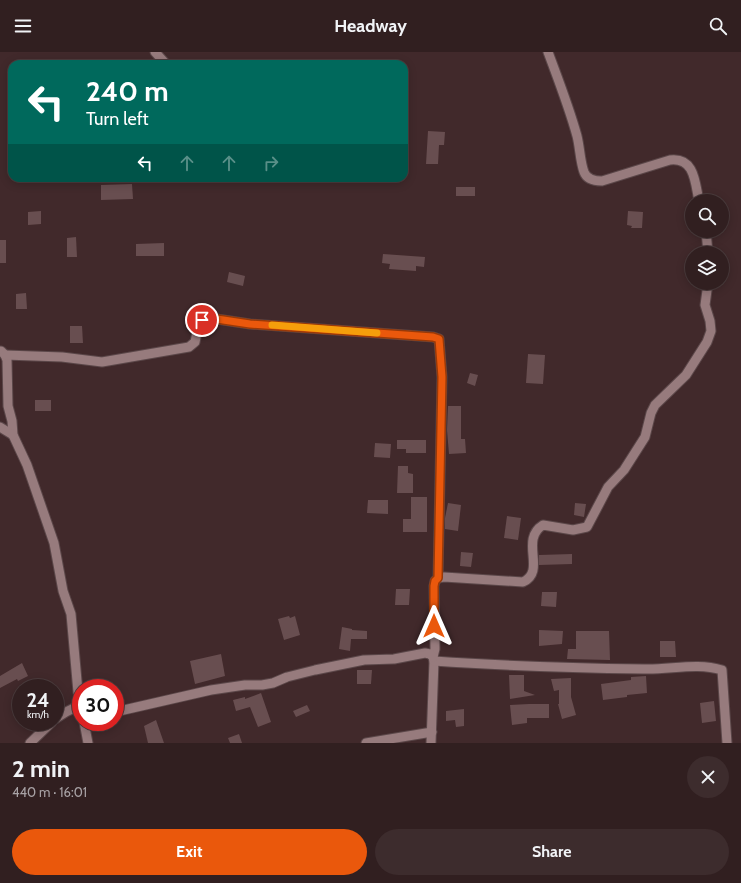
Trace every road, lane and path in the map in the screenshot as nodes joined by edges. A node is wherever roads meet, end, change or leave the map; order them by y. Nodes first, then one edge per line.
1 (155, 52) edge
2 (548, 52) edge
3 (162, 60) edge
4 (698, 194) edge
5 (707, 290) edge
6 (3, 353) edge
7 (8, 386) junction
8 (0, 393) edge
9 (0, 426) edge
10 (13, 435) junction
11 (438, 578) junction
12 (433, 659) junction
13 (77, 679) edge
14 (124, 710) edge
15 (43, 731) edge
16 (86, 731) edge
17 (432, 732) junction
18 (30, 743) edge
19 (88, 743) edge
20 (366, 743) edge
21 (431, 743) edge
22 (727, 743) edge

1 - 3 street
2 - 4 street
5 - 11 street
6 - 7 street
6 - 11 street
7 - 8 street
7 - 10 street
9 - 10 street
10 - 13 street
11 - 12 street
12 - 14 street
12 - 17 street
12 - 22 street
15 - 18 street
16 - 19 street
17 - 20 street
17 - 21 street

